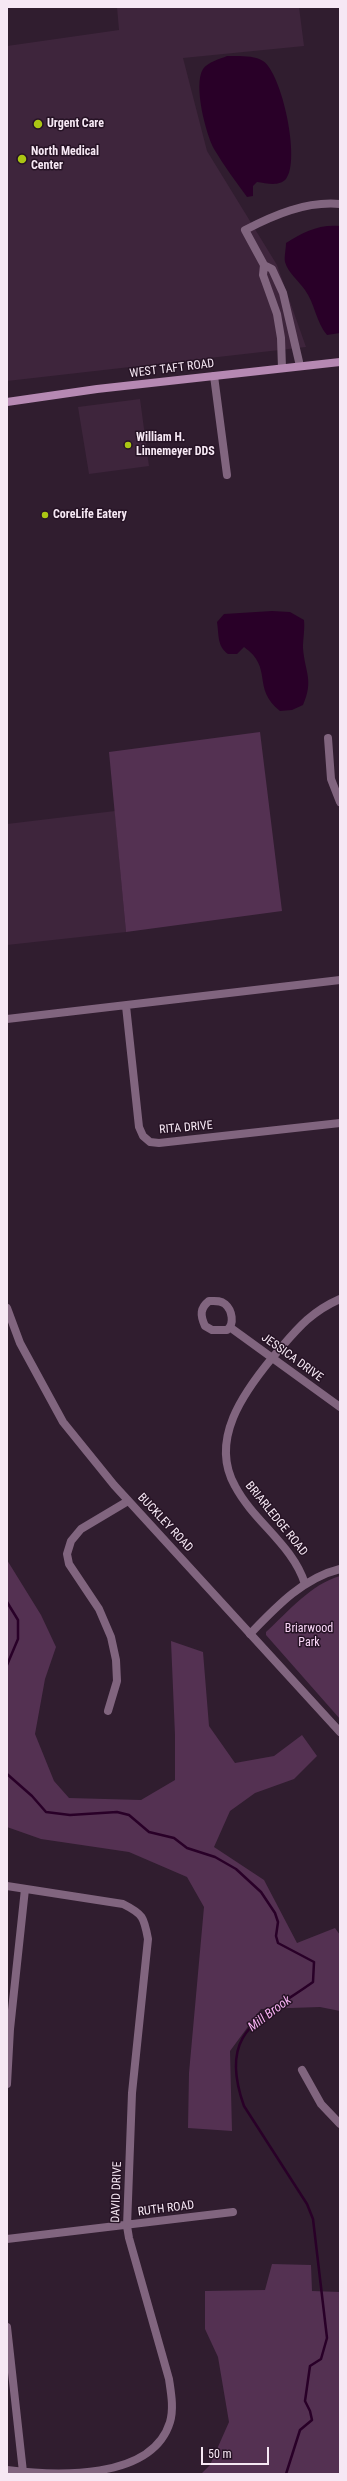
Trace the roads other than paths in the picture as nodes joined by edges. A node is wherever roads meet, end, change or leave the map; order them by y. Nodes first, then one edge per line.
1 (340, 204) edge
2 (264, 266) junction
3 (340, 362) edge
4 (300, 366) junction
5 (282, 368) junction
6 (214, 376) junction
7 (7, 402) edge
8 (227, 475) dead end
9 (328, 738) dead end
10 (340, 802) edge
11 (340, 980) edge
12 (126, 1006) junction
13 (7, 1019) edge
14 (340, 1123) edge
15 (340, 1299) edge
16 (7, 1308) edge
17 (230, 1328) dead end
18 (272, 1359) junction
19 (340, 1407) edge
20 (128, 1500) junction
21 (340, 1569) edge
22 (305, 1584) junction
23 (250, 1634) junction
24 (108, 1711) dead end
25 (340, 1732) edge
26 (7, 1886) edge
27 (25, 1889) junction
28 (302, 2070) dead end
29 (7, 2084) edge
30 (340, 2124) edge
31 (233, 2212) dead end
32 (127, 2226) junction
33 (7, 2239) edge
34 (7, 2327) edge
35 (7, 2470) edge
36 (23, 2472) junction

1 - 2 street
2 - 4 street
2 - 5 street
3 - 4 main road, WEST TAFT ROAD
4 - 5 main road, WEST TAFT ROAD
5 - 6 main road, WEST TAFT ROAD
6 - 7 main road, WEST TAFT ROAD
6 - 8 street
9 - 10 street
11 - 12 street
12 - 13 street
12 - 14 street, RITA DRIVE
15 - 18 street, BRIARLEDGE ROAD
16 - 20 street, BUCKLEY ROAD
17 - 18 street, JESSICA DRIVE
18 - 19 street, JESSICA DRIVE
18 - 22 street, BRIARLEDGE ROAD
20 - 23 street, BUCKLEY ROAD
20 - 24 street
21 - 22 street
22 - 23 street
23 - 25 street, BUCKLEY ROAD
26 - 27 street, DAVID DRIVE
27 - 29 street
27 - 32 street, DAVID DRIVE
28 - 30 street
31 - 32 street, RUTH ROAD
32 - 33 street, RUTH ROAD
32 - 36 street, DAVID DRIVE
34 - 36 street
35 - 36 street, DAVID DRIVE

